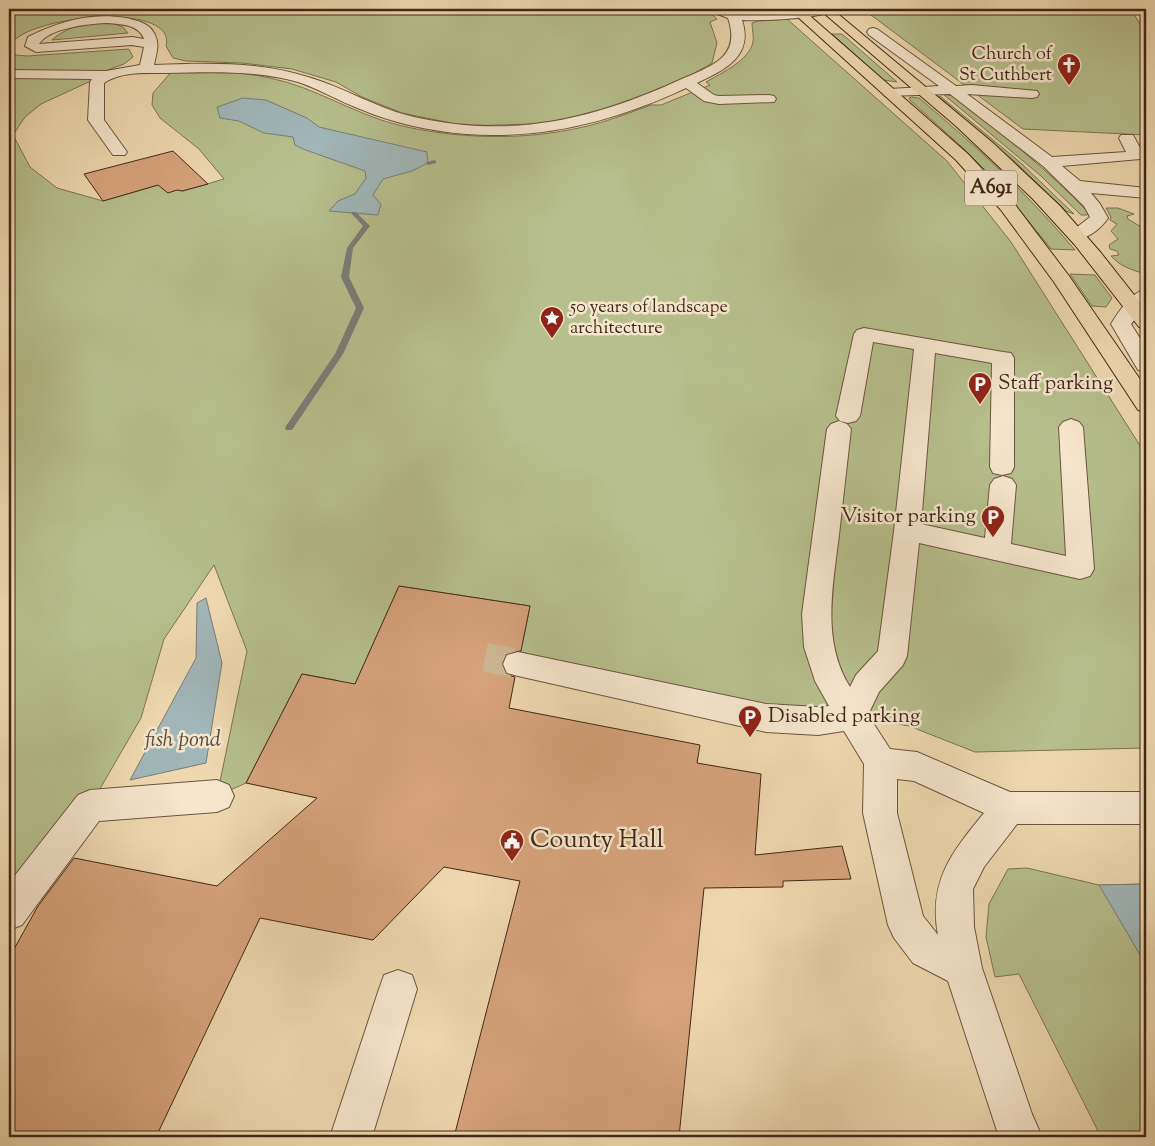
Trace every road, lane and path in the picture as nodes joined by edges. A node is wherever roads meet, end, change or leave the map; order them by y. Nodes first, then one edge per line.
1 (716, 9) edge
2 (826, 9) edge
3 (796, 11) edge
4 (734, 16) junction
5 (873, 32) dead end
6 (152, 44) junction
7 (729, 60) junction
8 (744, 63) dead end
9 (888, 63) junction
10 (921, 68) junction
11 (147, 70) junction
12 (9, 74) edge
13 (106, 75) junction
14 (687, 83) junction
15 (953, 89) junction
16 (922, 91) junction
17 (890, 93) junction
18 (1032, 94) dead end
19 (769, 99) dead end
20 (1127, 138) dead end
21 (119, 152) dead end
22 (1047, 162) junction
23 (1075, 186) junction
24 (1146, 193) edge
25 (1076, 236) junction
26 (1142, 308) edge
27 (925, 345) junction
28 (1146, 365) edge
29 (1146, 405) edge
30 (1071, 427) dead end
31 (907, 531) junction
32 (997, 550) junction
33 (518, 664) tunnel mouth
34 (852, 716) junction
35 (880, 762) junction
36 (217, 796) dead end
37 (1009, 808) junction
38 (1146, 808) edge
39 (9, 912) edge
40 (963, 968) junction
41 (398, 989) dead end
42 (351, 1137) edge
43 (1021, 1137) edge

1 - 4 street
2 - 3 street
2 - 9 highway, A691
3 - 4 street
3 - 17 highway, A691
4 - 7 street
5 - 10 street
6 - 6 street
6 - 11 street
7 - 8 street
7 - 14 street
9 - 10 street
9 - 16 highway, A691
10 - 15 street
11 - 13 street
11 - 14 street
12 - 13 street
13 - 21 street
14 - 19 street
15 - 16 street
15 - 18 street
15 - 22 street
16 - 17 street
16 - 25 highway, A691
17 - 29 highway, A691
20 - 22 street
22 - 23 street
23 - 24 street
23 - 25 street
25 - 26 highway, A691
26 - 28 street
27 - 31 street
27 - 32 street
27 - 34 street
30 - 32 street
31 - 32 street
31 - 34 street
33 - 34 street
34 - 35 street
35 - 37 street
35 - 40 street
36 - 39 street
37 - 38 street
37 - 40 street
40 - 43 street
41 - 42 street

